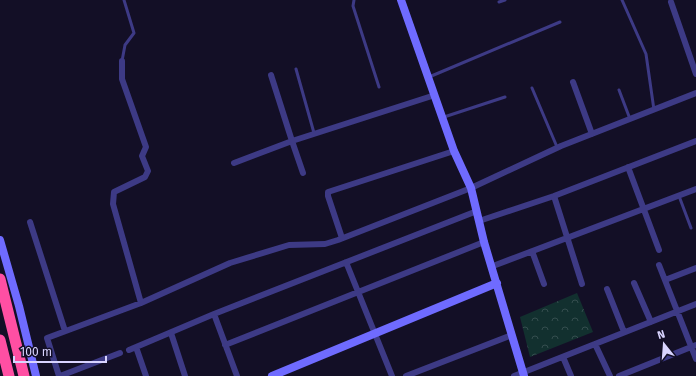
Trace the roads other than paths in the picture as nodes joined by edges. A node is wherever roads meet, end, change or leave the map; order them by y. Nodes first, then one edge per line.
1 (124, 0) edge
2 (354, 0) edge
3 (401, 0) edge
4 (505, 0) edge
5 (622, 0) edge
6 (499, 2) dead end
7 (671, 2) dead end
8 (560, 22) dead end
9 (122, 61) joint
10 (296, 69) dead end
11 (696, 74) edge
12 (271, 75) dead end
13 (428, 77) junction
14 (573, 82) dead end
15 (378, 87) dead end
16 (532, 88) dead end
17 (619, 90) dead end
18 (696, 93) edge
19 (435, 95) junction
20 (505, 98) dead end
21 (654, 110) junction
22 (443, 117) junction
23 (630, 119) junction
24 (314, 133) junction
25 (592, 134) junction
26 (292, 140) junction
27 (696, 141) edge
28 (557, 148) junction
29 (454, 151) junction
30 (234, 163) dead end
31 (628, 167) junction
32 (303, 173) dead end
33 (471, 188) junction
34 (696, 189) edge
35 (554, 196) junction
36 (679, 196) junction
37 (643, 209) junction
38 (477, 211) junction
39 (479, 221) junction
40 (30, 222) dead end
41 (691, 228) dead end
42 (342, 238) junction
43 (567, 238) junction
44 (0, 240) edge
45 (484, 242) junction
46 (659, 250) dead end
47 (532, 251) junction
48 (346, 262) junction
49 (659, 265) dead end
50 (493, 266) junction
51 (696, 268) edge
52 (0, 278) edge
53 (665, 280) junction
54 (497, 283) junction
55 (634, 283) dead end
56 (544, 284) dead end
57 (582, 284) dead end
58 (607, 289) dead end
59 (359, 292) junction
60 (141, 303) junction
61 (696, 304) edge
62 (677, 311) junction
63 (214, 314) junction
64 (651, 322) junction
65 (65, 331) junction
66 (624, 332) junction
67 (171, 333) junction
68 (375, 333) junction
69 (512, 335) junction
70 (0, 340) edge
71 (595, 344) junction
72 (225, 345) junction
73 (694, 346) edge
74 (136, 347) junction
75 (129, 350) dead end
76 (120, 353) dead end
77 (563, 357) junction
78 (696, 359) edge
79 (523, 374) edge
80 (9, 376) edge
81 (24, 376) edge
82 (36, 376) edge
83 (60, 376) edge
84 (146, 376) edge
85 (185, 376) edge
86 (237, 376) edge
87 (272, 376) edge
88 (392, 376) edge
89 (406, 376) edge
90 (514, 376) edge
91 (571, 376) edge
92 (610, 376) edge
93 (619, 376) edge

1 - 9 lane
2 - 15 lane
3 - 13 street
4 - 6 lane
5 - 21 lane
7 - 11 street
8 - 13 lane
9 - 60 street
10 - 24 lane
12 - 26 street
13 - 19 street
14 - 25 street
16 - 28 lane
17 - 23 lane
18 - 21 street
19 - 22 street
19 - 24 street
20 - 22 lane
21 - 23 street
22 - 29 street
23 - 25 street
24 - 26 street
25 - 28 street
26 - 30 street
26 - 32 street
27 - 31 street
28 - 33 street
29 - 33 street
29 - 42 street
31 - 35 street
31 - 37 street
33 - 38 street
33 - 42 street
34 - 36 street
35 - 39 street
35 - 43 street
36 - 37 street
36 - 41 lane
37 - 43 street
37 - 46 street
38 - 39 street
38 - 48 street
39 - 45 street
40 - 65 street
42 - 60 street
43 - 47 street
43 - 57 street
44 - 82 street
45 - 50 street
45 - 59 street
47 - 50 street
47 - 56 street
48 - 59 street
48 - 63 street
49 - 53 street
50 - 54 street
51 - 53 street
52 - 81 highway
53 - 62 street
54 - 68 street
54 - 69 street
55 - 64 street
58 - 66 street
59 - 68 street
59 - 72 street
60 - 65 street
61 - 62 street
62 - 64 street
62 - 73 street
63 - 67 street
63 - 72 street
64 - 66 street
65 - 83 street
66 - 71 street
67 - 74 street
67 - 85 street
68 - 87 street
68 - 88 street
69 - 79 street
69 - 89 street
70 - 80 highway
71 - 77 street
71 - 92 street
72 - 86 street
73 - 78 street
73 - 93 street
74 - 75 street
74 - 84 street
76 - 83 street
77 - 79 street
77 - 91 street
79 - 90 street

